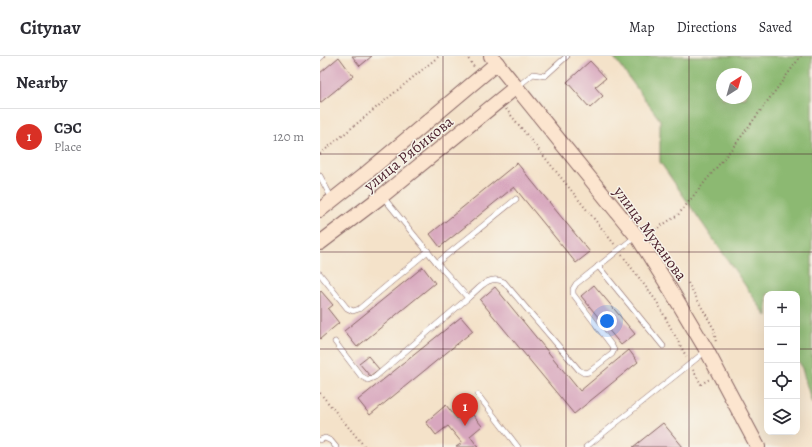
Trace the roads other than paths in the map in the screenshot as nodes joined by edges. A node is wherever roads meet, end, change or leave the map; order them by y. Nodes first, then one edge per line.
1 (568, 56) edge
2 (494, 60) edge
3 (516, 87) junction
4 (320, 176) edge
5 (382, 196) junction
6 (516, 199) dead end
7 (333, 200) junction
8 (320, 210) edge
9 (637, 238) junction
10 (320, 244) edge
11 (428, 251) junction
12 (437, 263) junction
13 (598, 266) junction
14 (320, 274) edge
15 (468, 298) junction
16 (335, 342) dead end
17 (663, 346) dead end
18 (707, 351) junction
19 (478, 395) dead end
20 (320, 440) edge
21 (336, 447) edge
22 (518, 447) edge
23 (586, 447) edge
24 (758, 447) edge

1 - 3 lane
2 - 3 street, улица Муханова
2 - 7 street, улица Рябикова
3 - 5 street, улица Рябикова
3 - 9 street, улица Муханова
4 - 7 lane
5 - 10 street, улица Рябикова
5 - 11 lane
6 - 12 lane
7 - 8 street, улица Рябикова
9 - 13 lane
9 - 18 street, улица Муханова
11 - 12 lane
11 - 14 lane
12 - 15 lane
13 - 15 lane
13 - 17 lane
15 - 16 lane
18 - 23 lane
18 - 24 street, улица Муханова
19 - 22 lane
20 - 21 lane

